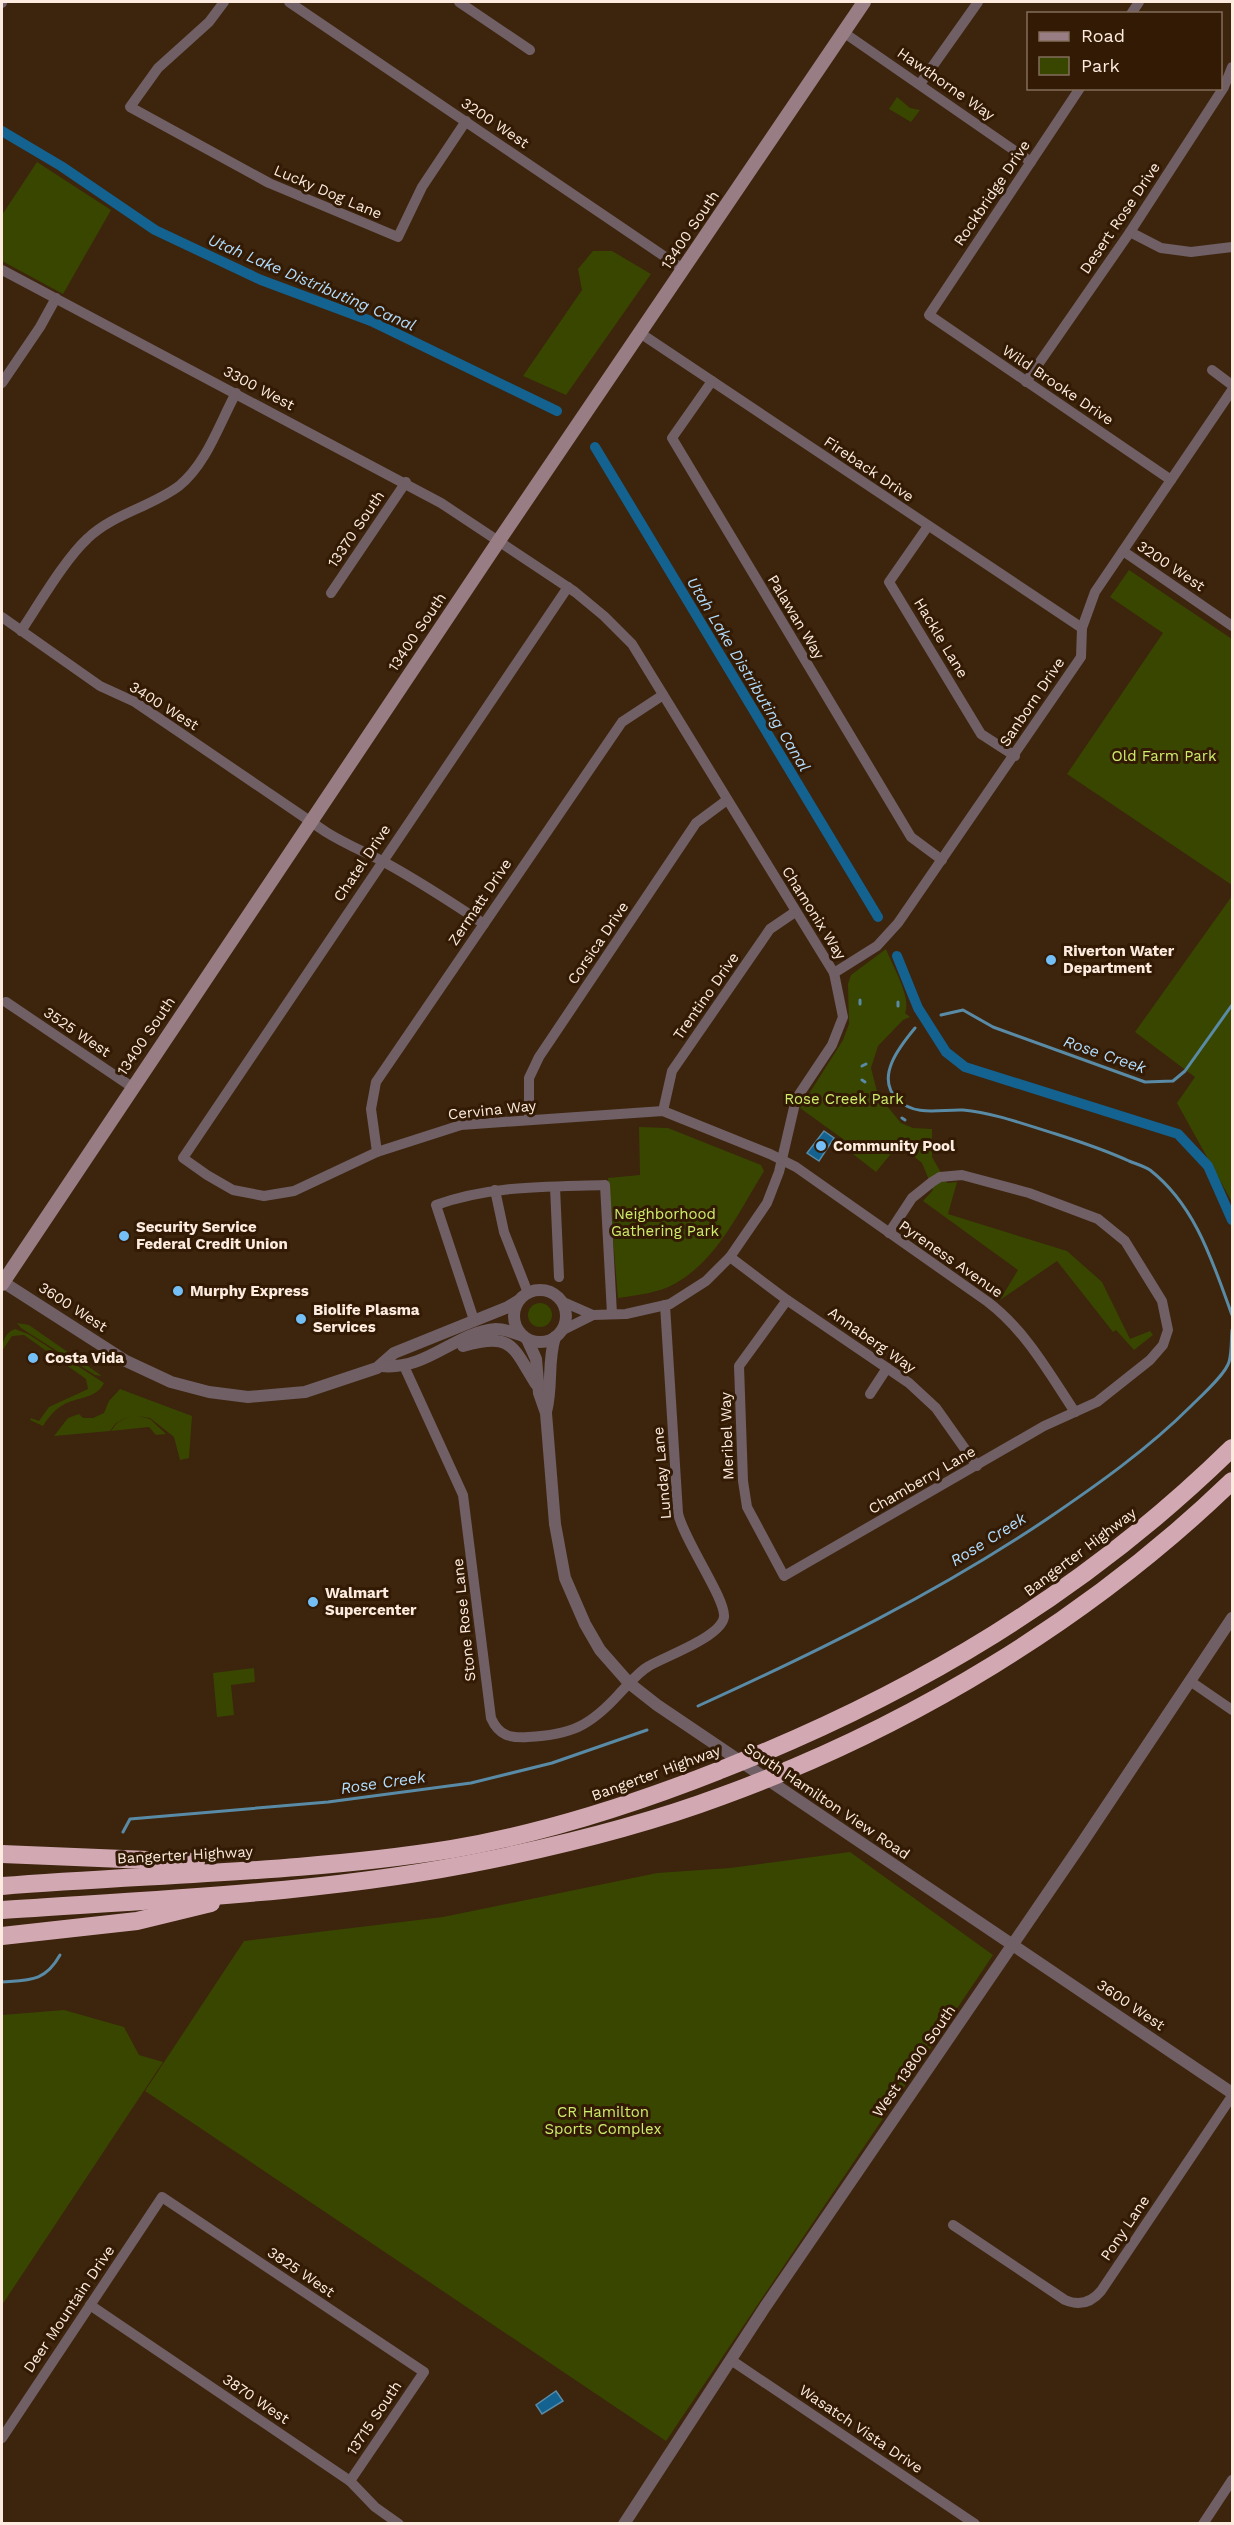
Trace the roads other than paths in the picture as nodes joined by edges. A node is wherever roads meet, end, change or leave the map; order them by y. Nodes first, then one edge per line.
1 (224, 2) edge
2 (289, 2) edge
3 (459, 2) edge
4 (864, 2) edge
5 (978, 2) edge
6 (843, 32) junction
7 (530, 50) dead end
8 (1233, 67) edge
9 (921, 84) junction
10 (1079, 90) edge
11 (466, 121) junction
12 (1031, 162) junction
13 (1130, 232) junction
14 (1233, 247) edge
15 (683, 269) junction
16 (2, 270) edge
17 (56, 298) junction
18 (929, 315) joint
19 (640, 333) junction
20 (1212, 370) dead end
21 (712, 381) junction
22 (1026, 382) junction
23 (2, 383) edge
24 (1233, 385) edge
25 (1233, 390) edge
26 (236, 393) junction
27 (1171, 480) junction
28 (406, 482) junction
29 (928, 526) junction
30 (498, 542) junction
31 (1123, 552) junction
32 (568, 587) junction
33 (331, 593) dead end
34 (2, 617) edge
35 (1233, 626) edge
36 (1082, 628) junction
37 (21, 631) junction
38 (663, 695) junction
39 (1015, 756) junction
40 (727, 800) junction
41 (310, 822) junction
42 (942, 860) junction
43 (382, 861) junction
44 (795, 912) junction
45 (484, 924) junction
46 (834, 973) junction
47 (6, 1002) dead end
48 (132, 1087) junction
49 (663, 1111) junction
50 (530, 1120) junction
51 (376, 1152) junction
52 (183, 1158) joint
53 (782, 1159) junction
54 (555, 1187) junction
55 (495, 1190) junction
56 (889, 1233) junction
57 (730, 1257) junction
58 (559, 1277) dead end
59 (2, 1282) edge
60 (523, 1297) junction
61 (561, 1300) junction
62 (787, 1300) junction
63 (664, 1305) junction
64 (612, 1314) junction
65 (593, 1315) junction
66 (474, 1320) junction
67 (558, 1334) junction
68 (525, 1337) junction
69 (433, 1355) junction
70 (381, 1366) junction
71 (404, 1366) junction
72 (887, 1368) junction
73 (538, 1388) junction
74 (870, 1394) dead end
75 (1075, 1412) junction
76 (546, 1413) junction
77 (1233, 1448) edge
78 (977, 1466) junction
79 (1233, 1480) edge
80 (784, 1576) joint
81 (1233, 1618) edge
82 (1190, 1681) junction
83 (629, 1683) junction
84 (1233, 1710) edge
85 (2, 1854) edge
86 (324, 1865) junction
87 (2, 1886) edge
88 (268, 1891) junction
89 (2, 1910) edge
90 (2, 1935) edge
91 (1012, 1944) junction
92 (1233, 2095) edge
93 (162, 2197) joint
94 (953, 2225) dead end
95 (90, 2305) junction
96 (731, 2360) junction
97 (424, 2372) joint
98 (2, 2438) edge
99 (1233, 2480) edge
100 (350, 2481) junction
101 (399, 2523) edge
102 (624, 2523) edge
103 (975, 2523) edge
104 (1203, 2523) edge

1 - 11 street, Lucky Dog Lane
2 - 11 street, 3200 West
3 - 7 street
4 - 6 main road, 13400 South
5 - 9 street
6 - 9 street, Hawthorne Way
6 - 15 main road, 13400 South
8 - 13 street, Desert Rose Drive
9 - 12 street, Hawthorne Way
10 - 12 street, Rockbridge Drive
11 - 15 street, 3200 West
12 - 18 street, Rockbridge Drive
13 - 14 street
13 - 22 street, Desert Rose Drive
15 - 19 main road, 13400 South
16 - 17 street, 3300 West
17 - 23 street
17 - 26 street, 3300 West
18 - 22 street, Wild Brooke Drive
19 - 21 street, Fireback Drive
19 - 30 main road, 13400 South
20 - 24 street
21 - 29 street, Fireback Drive
21 - 42 street, Palawan Way
22 - 27 street, Wild Brooke Drive
25 - 27 street, Sanborn Drive
26 - 28 street, 3300 West
26 - 37 street
27 - 31 street, Sanborn Drive
28 - 30 street, 3300 West
28 - 33 street, 13370 South
29 - 36 street, Fireback Drive
29 - 39 street, Hackle Lane
30 - 32 street, Chamonix Way
30 - 41 main road, 13400 South
31 - 35 street, 3200 West
31 - 36 street, Sanborn Drive
32 - 38 street, Chamonix Way
32 - 43 street, Chatel Drive
34 - 37 street, 3400 West
36 - 39 street, Sanborn Drive
37 - 41 street, 3400 West
38 - 40 street, Chamonix Way
38 - 45 street, Zermatt Drive
39 - 42 street, Sanborn Drive
40 - 44 street, Chamonix Way
40 - 50 street, Corsica Drive
41 - 43 street, 3400 West
41 - 48 main road, 13400 South
42 - 46 street, Sanborn Drive
43 - 45 street, 3400 West
43 - 52 street, Chatel Drive
44 - 46 street, Chamonix Way
44 - 49 street, Trentino Drive
45 - 51 street, Zermatt Drive
46 - 53 street, Chamonix Way
47 - 48 street, 3525 West
48 - 59 main road, 13400 South
49 - 50 street, Cervina Way
49 - 53 street, Cervina Way
50 - 51 street, Cervina Way
51 - 52 street, Cervina Way
53 - 56 street, Pyreness Avenue
53 - 57 street, Chamonix Way
54 - 55 street
54 - 58 street
54 - 64 street
55 - 60 street
55 - 66 street
56 - 75 street, Pyreness Avenue
56 - 75 street, Chamberry Lane
57 - 62 street, Annaberg Way
57 - 63 street, Chamonix Way
59 - 70 street, 3600 West
60 - 61 street
60 - 66 street
60 - 68 street
61 - 65 street, Chamonix Way
61 - 67 street
62 - 72 street, Annaberg Way
62 - 80 street, Meribel Way
63 - 64 street, Chamonix Way
63 - 83 street, Lunday Lane
64 - 65 street, Chamonix Way
65 - 67 street, Chamonix Way
66 - 70 street
67 - 68 street
67 - 76 street, South Hamilton View Road
68 - 69 street
68 - 73 street, South Hamilton View Road
69 - 71 street
69 - 73 street
70 - 71 street
71 - 83 street, Stone Rose Lane
72 - 74 street
72 - 78 street, Annaberg Way
73 - 76 street, South Hamilton View Road
75 - 78 street, Chamberry Lane
76 - 83 street, South Hamilton View Road
77 - 86 highway, Bangerter Highway
78 - 80 street, Chamberry Lane
79 - 88 highway
81 - 82 street, West 13800 South
82 - 84 street
82 - 91 street, West 13800 South
83 - 91 street, South Hamilton View Road
85 - 86 highway
86 - 87 highway, Bangerter Highway
88 - 89 highway
88 - 90 highway
91 - 92 street, 3600 West
91 - 96 street, West 13800 South
92 - 94 street, Pony Lane
93 - 95 street, Deer Mountain Drive
93 - 97 street, 3825 West
95 - 98 street, Deer Mountain Drive
95 - 100 street, 3870 West
96 - 102 street, West 13800 South
96 - 103 street, Wasatch Vista Drive
97 - 100 street, 13715 South
99 - 104 street
100 - 101 street, 3870 West

